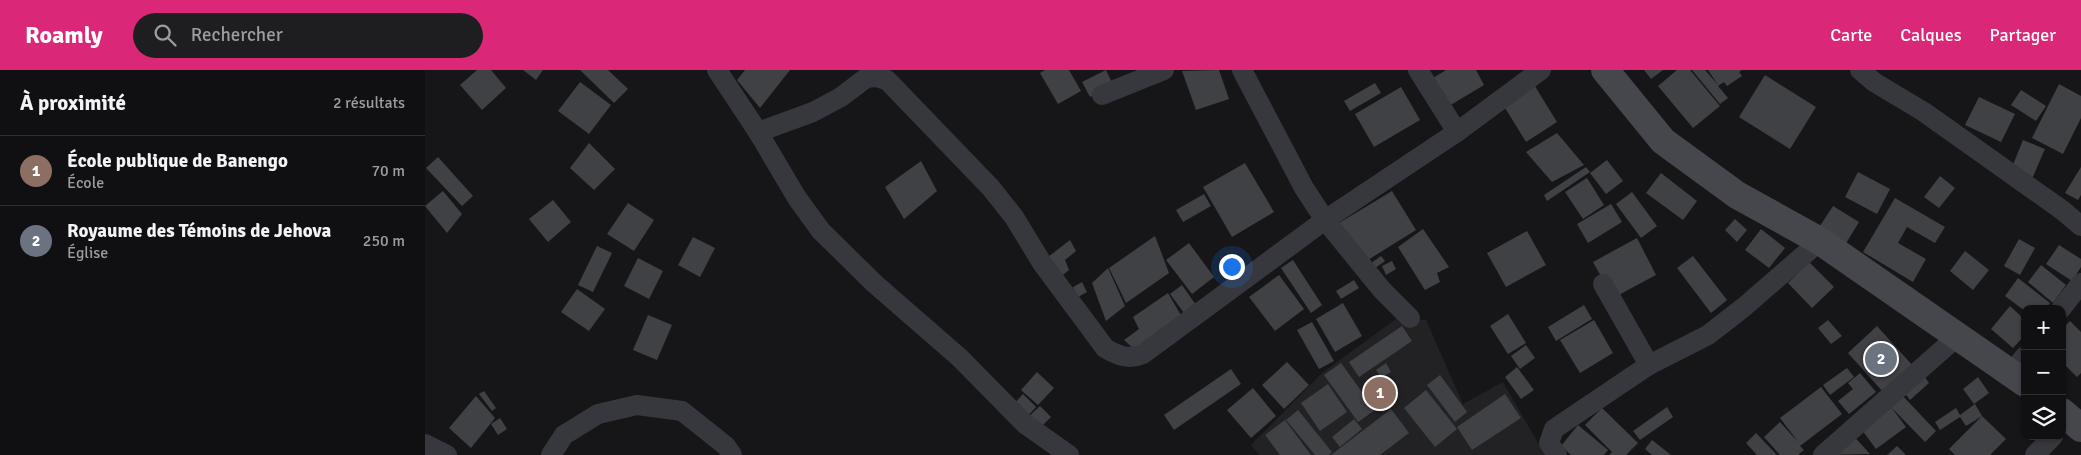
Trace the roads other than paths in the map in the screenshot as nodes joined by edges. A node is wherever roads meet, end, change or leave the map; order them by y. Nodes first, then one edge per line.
1 (717, 70) edge
2 (1164, 70) edge
3 (1242, 70) edge
4 (1418, 70) edge
5 (1541, 70) edge
6 (1605, 70) edge
7 (1860, 70) edge
8 (1103, 95) dead end
9 (758, 132) junction
10 (1457, 132) junction
11 (1325, 220) junction
12 (2081, 226) edge
13 (1820, 241) junction
14 (2081, 283) edge
15 (1603, 284) dead end
16 (2064, 305) edge
17 (1410, 318) dead end
18 (1958, 336) junction
19 (1649, 365) junction
20 (2020, 370) edge
21 (2050, 440) edge
22 (425, 444) edge
23 (726, 452) edge
24 (447, 455) edge
25 (551, 455) edge
26 (1069, 455) edge
27 (1557, 455) edge
28 (1823, 455) edge
29 (2035, 455) edge

1 - 9 street
2 - 8 street
3 - 11 street
4 - 10 street
5 - 10 street
6 - 13 street
7 - 12 street
9 - 11 street
9 - 26 street
10 - 11 street
11 - 17 street
13 - 18 street
13 - 19 street
14 - 16 street
15 - 19 street
18 - 20 street
18 - 28 street
19 - 27 street
21 - 29 street
22 - 24 street
23 - 25 street

